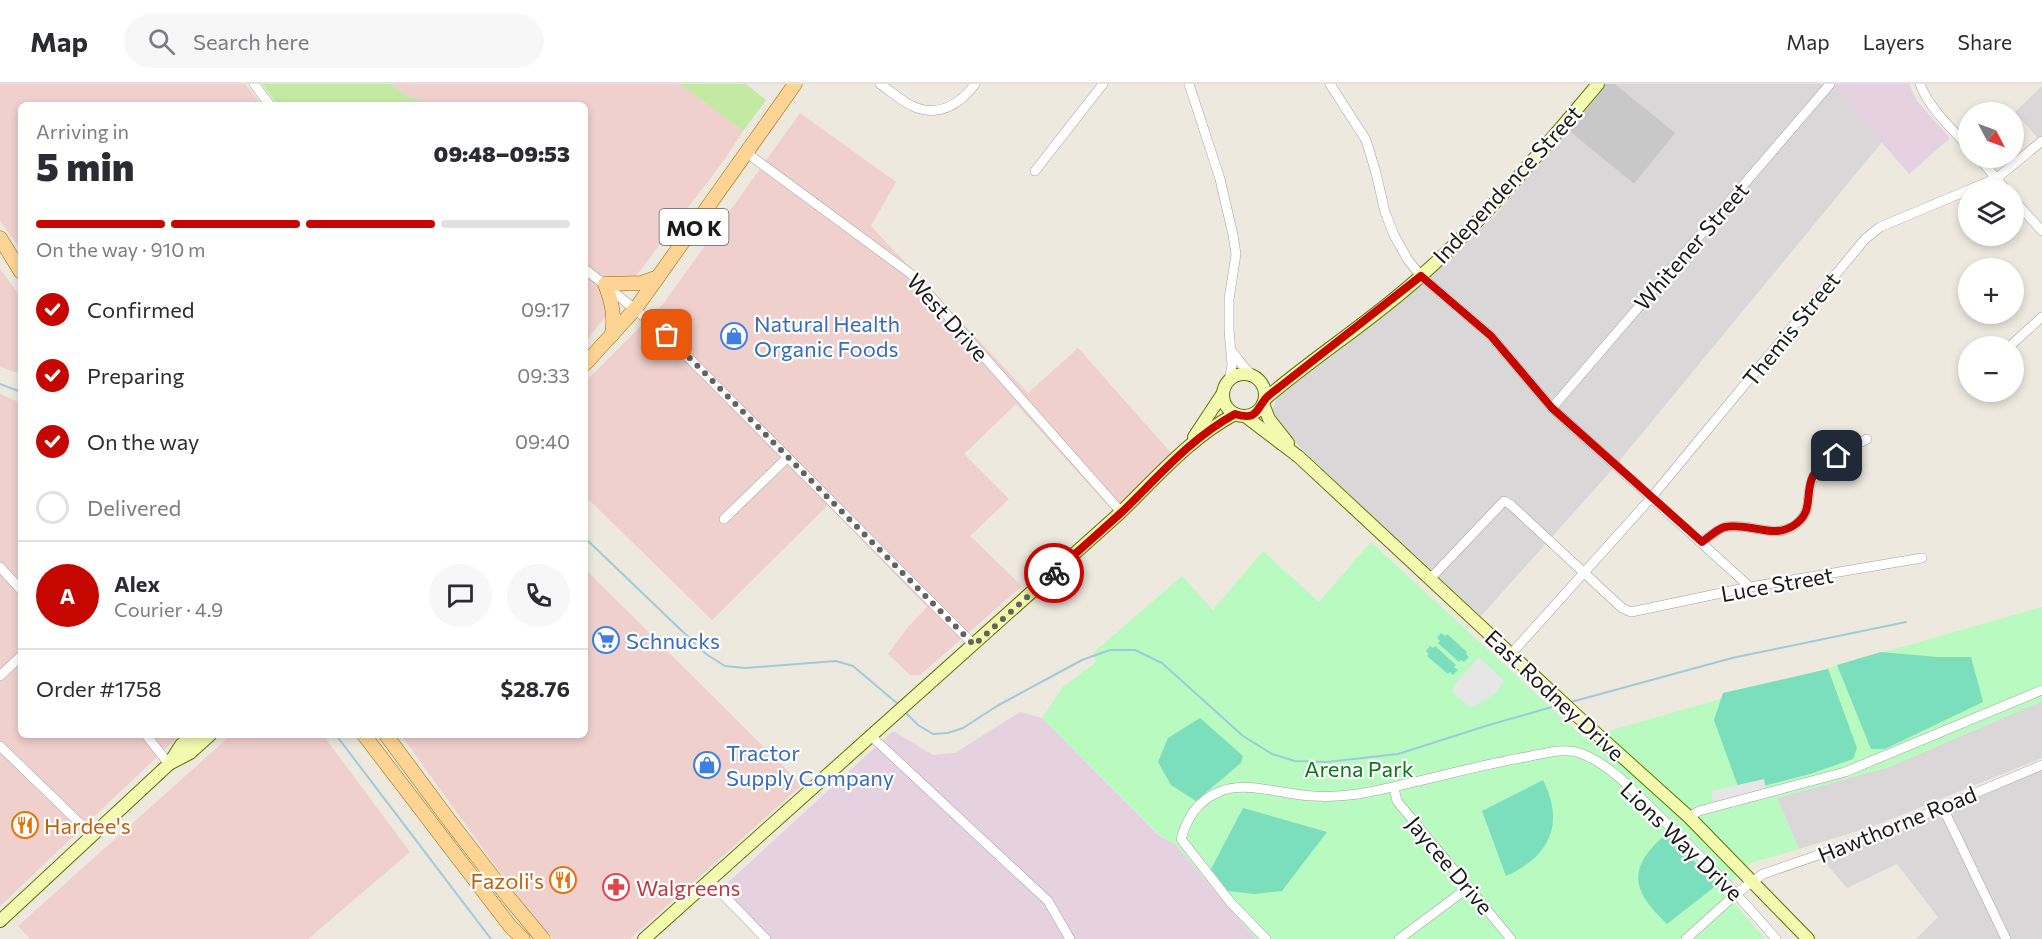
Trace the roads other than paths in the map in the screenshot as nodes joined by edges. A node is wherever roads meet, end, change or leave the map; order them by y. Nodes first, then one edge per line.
1 (254, 84) edge
2 (795, 84) edge
3 (880, 84) edge
4 (975, 84) edge
5 (1103, 84) edge
6 (1190, 84) edge
7 (1330, 84) edge
8 (1598, 84) edge
9 (1830, 84) edge
10 (1920, 84) edge
11 (268, 102) edge
12 (1958, 136) edge
13 (2042, 141) edge
14 (747, 153) junction
15 (1988, 168) edge
16 (1035, 171) dead end
17 (1997, 178) junction
18 (2024, 211) edge
19 (2042, 231) edge
20 (0, 238) edge
21 (0, 254) edge
22 (18, 267) edge
23 (18, 268) edge
24 (588, 270) edge
25 (1421, 276) junction
26 (658, 277) junction
27 (605, 284) junction
28 (636, 308) junction
29 (2042, 317) edge
30 (612, 335) junction
31 (2021, 336) edge
32 (1231, 349) junction
33 (588, 361) edge
34 (1299, 371) junction
35 (1256, 379) junction
36 (1229, 381) junction
37 (1223, 393) junction
38 (1264, 402) junction
39 (1552, 408) junction
40 (1240, 415) junction
41 (1867, 439) dead end
42 (1188, 446) junction
43 (1298, 456) junction
44 (787, 458) junction
45 (1651, 498) junction
46 (1121, 512) junction
47 (724, 519) dead end
48 (1702, 542) junction
49 (1922, 558) dead end
50 (0, 567) edge
51 (1584, 574) junction
52 (1430, 579) junction
53 (18, 587) edge
54 (1750, 587) junction
55 (974, 645) junction
56 (1511, 654) junction
57 (18, 659) edge
58 (0, 676) edge
59 (2042, 690) edge
60 (871, 736) junction
61 (148, 738) edge
62 (189, 738) edge
63 (207, 738) edge
64 (366, 738) edge
65 (388, 738) edge
66 (0, 746) edge
67 (169, 764) junction
68 (2042, 765) edge
69 (1394, 788) junction
70 (1943, 808) junction
71 (1689, 817) junction
72 (92, 835) junction
73 (709, 880) junction
74 (1752, 880) junction
75 (1468, 887) junction
76 (1737, 893) junction
77 (0, 921) edge
78 (523, 939) edge
79 (543, 939) edge
80 (644, 939) edge
81 (766, 939) edge
82 (1070, 939) edge
83 (1266, 939) edge
84 (1399, 939) edge
85 (1511, 939) edge
86 (1686, 939) edge
87 (1776, 939) edge
88 (1808, 939) edge
89 (2006, 939) edge

1 - 11 street
2 - 14 main road, MO K
3 - 4 street
5 - 16 street
6 - 32 street
7 - 25 street
8 - 25 street, Independence Street
9 - 39 street, Whitener Street
10 - 12 street
13 - 17 street, Themis Street
14 - 26 main road, MO K
14 - 46 street, West Drive
15 - 17 street
17 - 45 street, Themis Street
18 - 19 street
20 - 22 main road
21 - 23 main road
24 - 27 street
25 - 34 street, Independence Street
25 - 39 street
26 - 27 main road
26 - 28 main road, MO K
27 - 28 street
27 - 30 main road
28 - 30 main road, MO K
28 - 44 street
29 - 31 street
30 - 33 main road, MO K
32 - 35 street
32 - 36 street
34 - 35 street, Independence Street
34 - 38 street, Independence Street
35 - 36 street
35 - 38 street
36 - 37 street
37 - 40 street
37 - 42 street
38 - 40 street
38 - 43 street, East Rodney Drive
39 - 45 street
40 - 42 street
40 - 43 street, East Rodney Drive
41 - 48 street
42 - 46 street
43 - 52 street, East Rodney Drive
44 - 47 street
44 - 55 street
45 - 48 street
45 - 51 street, Themis Street
46 - 55 street
48 - 54 street
49 - 54 street, Luce Street
50 - 53 street
51 - 52 street
51 - 54 street, Luce Street
51 - 56 street, Themis Street
52 - 56 street, East Rodney Drive
55 - 60 street
56 - 71 street, East Rodney Drive
57 - 58 street
59 - 71 street
60 - 73 street
60 - 82 street
61 - 67 street
62 - 67 street
63 - 67 street
64 - 78 main road
65 - 79 main road
66 - 72 street
67 - 72 street
68 - 70 street, Hawthorne Road
69 - 75 street, Jaycee Drive
69 - 76 street, Lions Way Drive
69 - 83 street, Lions Way Drive
70 - 74 street, Hawthorne Road
70 - 89 street
71 - 74 street, East Rodney Drive
72 - 77 street
73 - 80 street
73 - 81 street
74 - 76 street
74 - 88 street, East Rodney Drive
75 - 84 street
75 - 85 street, Jaycee Drive
76 - 86 street
76 - 87 street, Lions Way Drive

